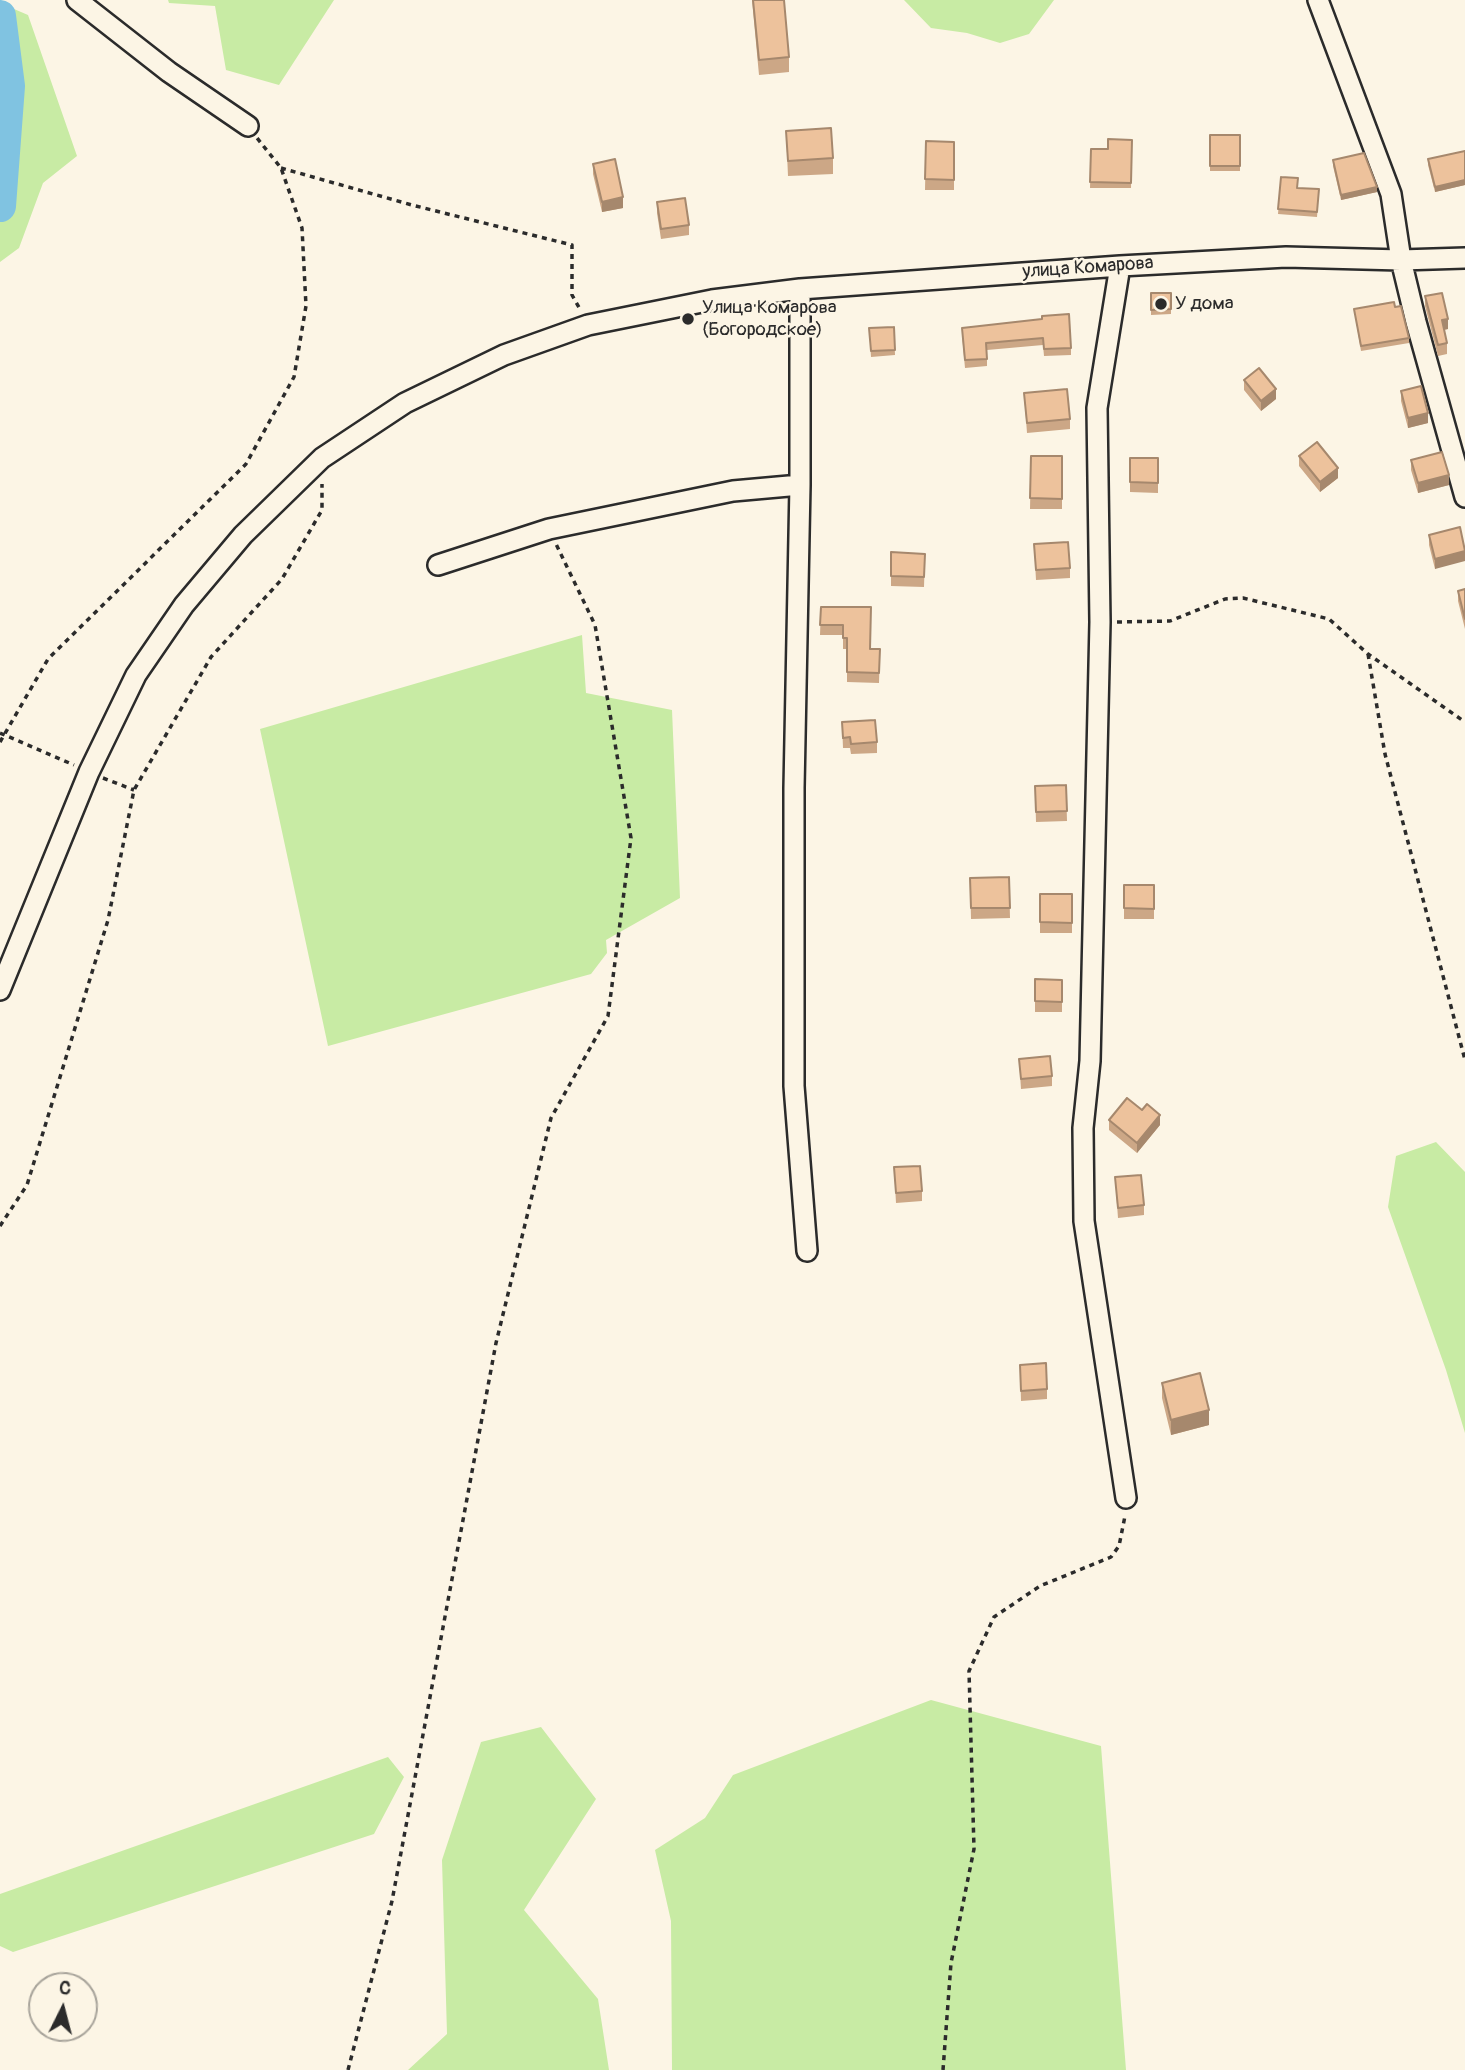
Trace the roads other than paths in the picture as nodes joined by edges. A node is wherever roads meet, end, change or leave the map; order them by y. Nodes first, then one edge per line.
1 (77, 0) edge
2 (1318, 0) edge
3 (248, 126) road end
4 (1465, 258) edge
5 (1401, 260) junction
6 (1120, 266) junction
7 (800, 289) junction
8 (800, 485) junction
9 (1465, 497) edge
10 (438, 565) dead end
11 (0, 990) edge
12 (807, 1251) dead end
13 (1126, 1498) road end

1 - 3 street
2 - 5 street
4 - 5 street, улица Комарова
5 - 6 street, улица Комарова
5 - 9 street
6 - 7 street, улица Комарова
6 - 13 street
7 - 8 street
7 - 11 street, улица Комарова
8 - 10 street
8 - 12 street

